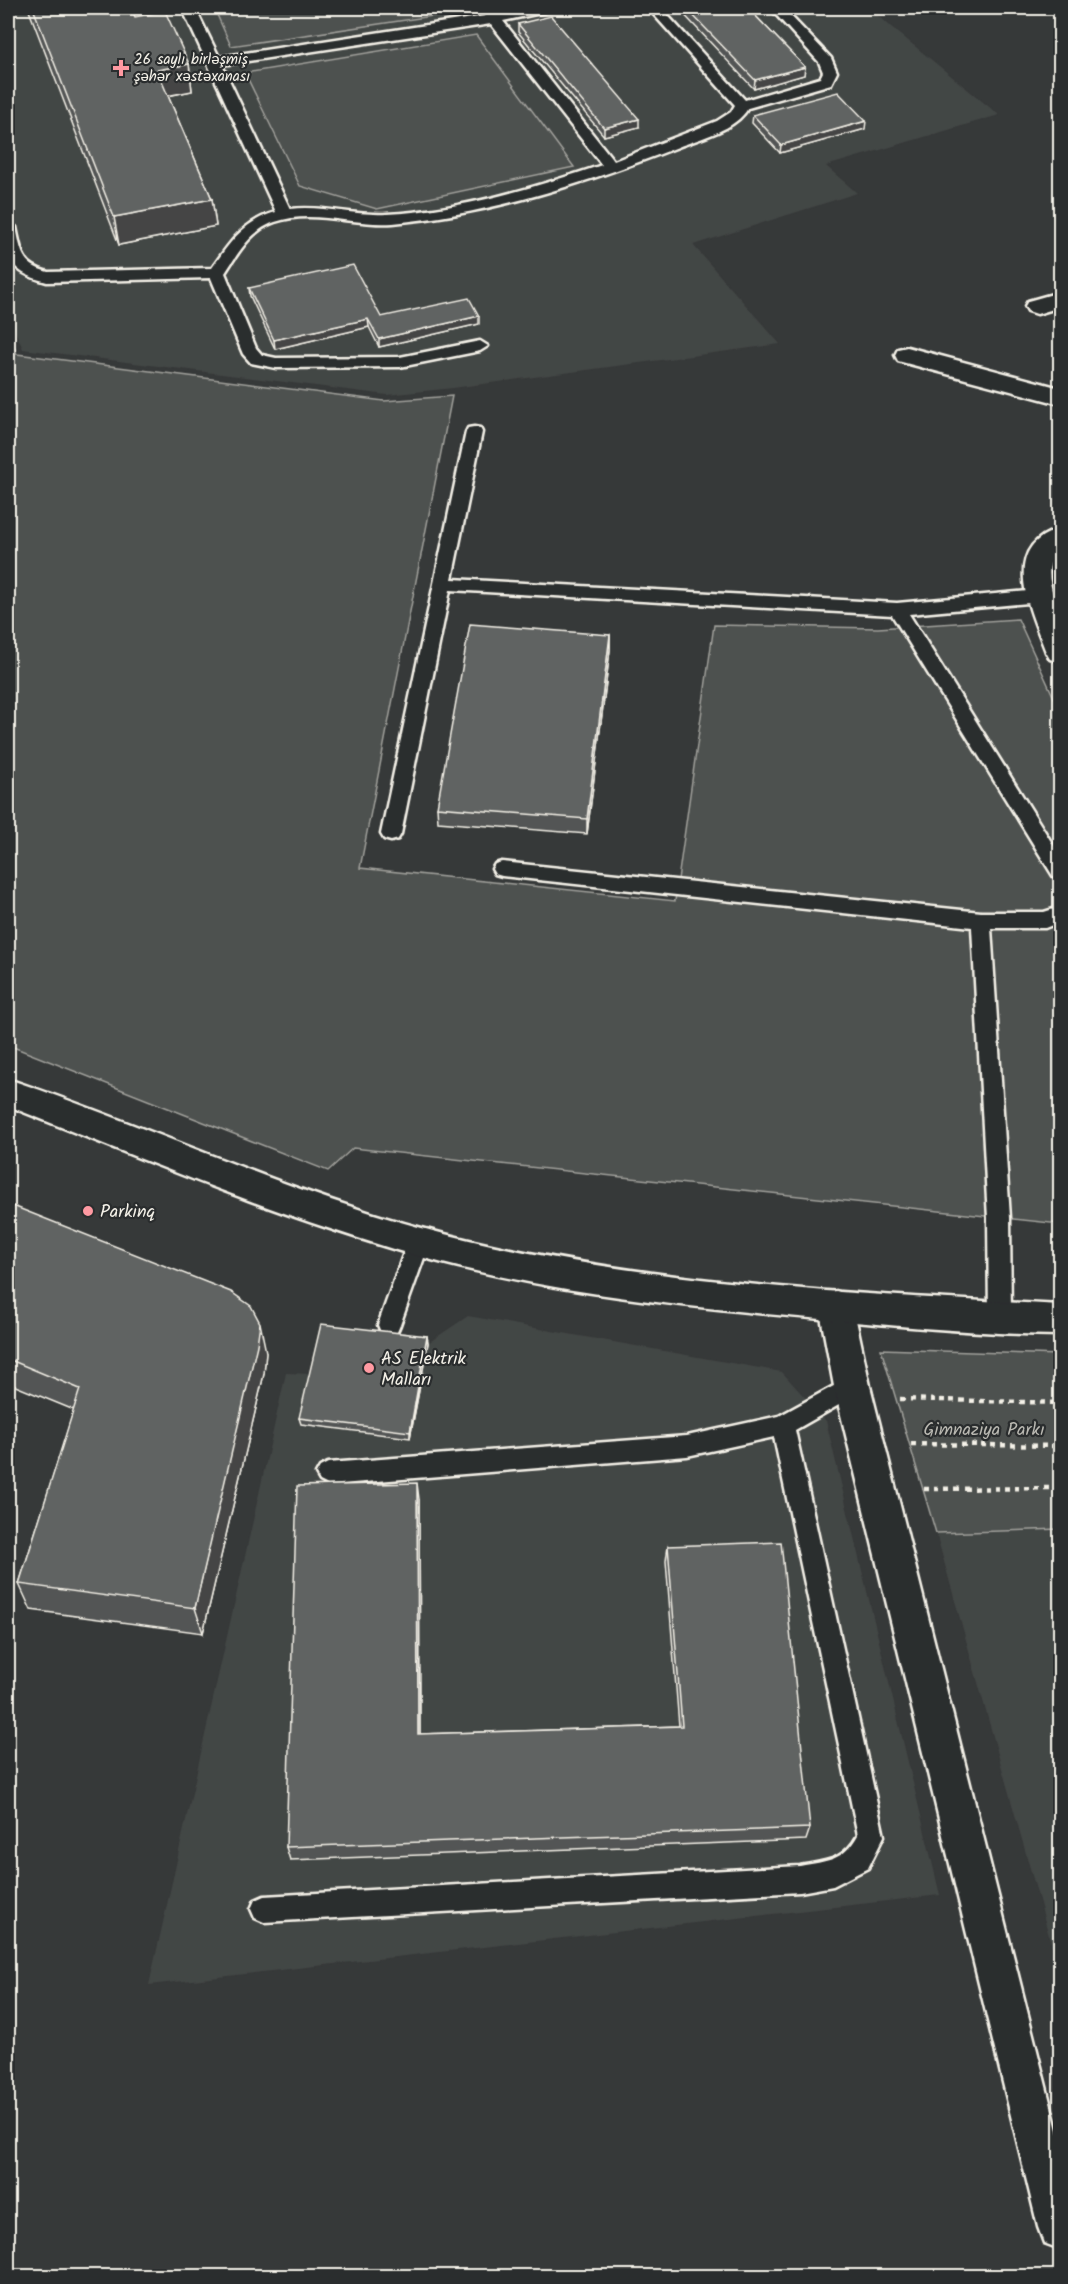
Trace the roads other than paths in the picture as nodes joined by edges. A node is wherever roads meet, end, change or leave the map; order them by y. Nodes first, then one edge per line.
1 (189, 8) edge
2 (545, 8) edge
3 (654, 8) edge
4 (776, 8) edge
5 (489, 13) edge
6 (214, 62) junction
7 (741, 105) junction
8 (612, 168) junction
9 (285, 214) junction
10 (8, 227) edge
11 (217, 273) junction
12 (1060, 299) edge
13 (1037, 306) dead end
14 (480, 346) dead end
15 (907, 355) dead end
16 (1060, 396) edge
17 (474, 432) dead end
18 (1060, 538) edge
19 (442, 584) junction
20 (1040, 596) junction
21 (897, 609) junction
22 (1060, 652) edge
23 (391, 834) dead end
24 (502, 869) dead end
25 (1060, 871) edge
26 (1060, 914) edge
27 (981, 920) junction
28 (8, 1092) edge
29 (419, 1241) junction
30 (836, 1306) junction
31 (1000, 1317) junction
32 (1060, 1320) edge
33 (389, 1325) dead end
34 (852, 1386) junction
35 (783, 1425) junction
36 (328, 1474) dead end
37 (264, 1909) dead end
38 (1060, 2228) edge

1 - 6 lane
2 - 5 lane
3 - 7 lane
4 - 7 lane
5 - 6 lane
5 - 8 lane
6 - 9 lane
7 - 8 lane
8 - 9 lane
9 - 11 lane
10 - 11 lane
11 - 14 lane
12 - 13 street
15 - 16 street
17 - 19 lane
18 - 20 street
19 - 21 lane
19 - 23 lane
20 - 21 lane
20 - 22 street
21 - 25 lane
24 - 27 lane
26 - 27 lane
27 - 31 lane
28 - 29 street
29 - 30 street
29 - 33 lane
30 - 31 street
30 - 34 street
31 - 32 street
34 - 35 lane
34 - 38 street
35 - 36 lane
35 - 37 lane

